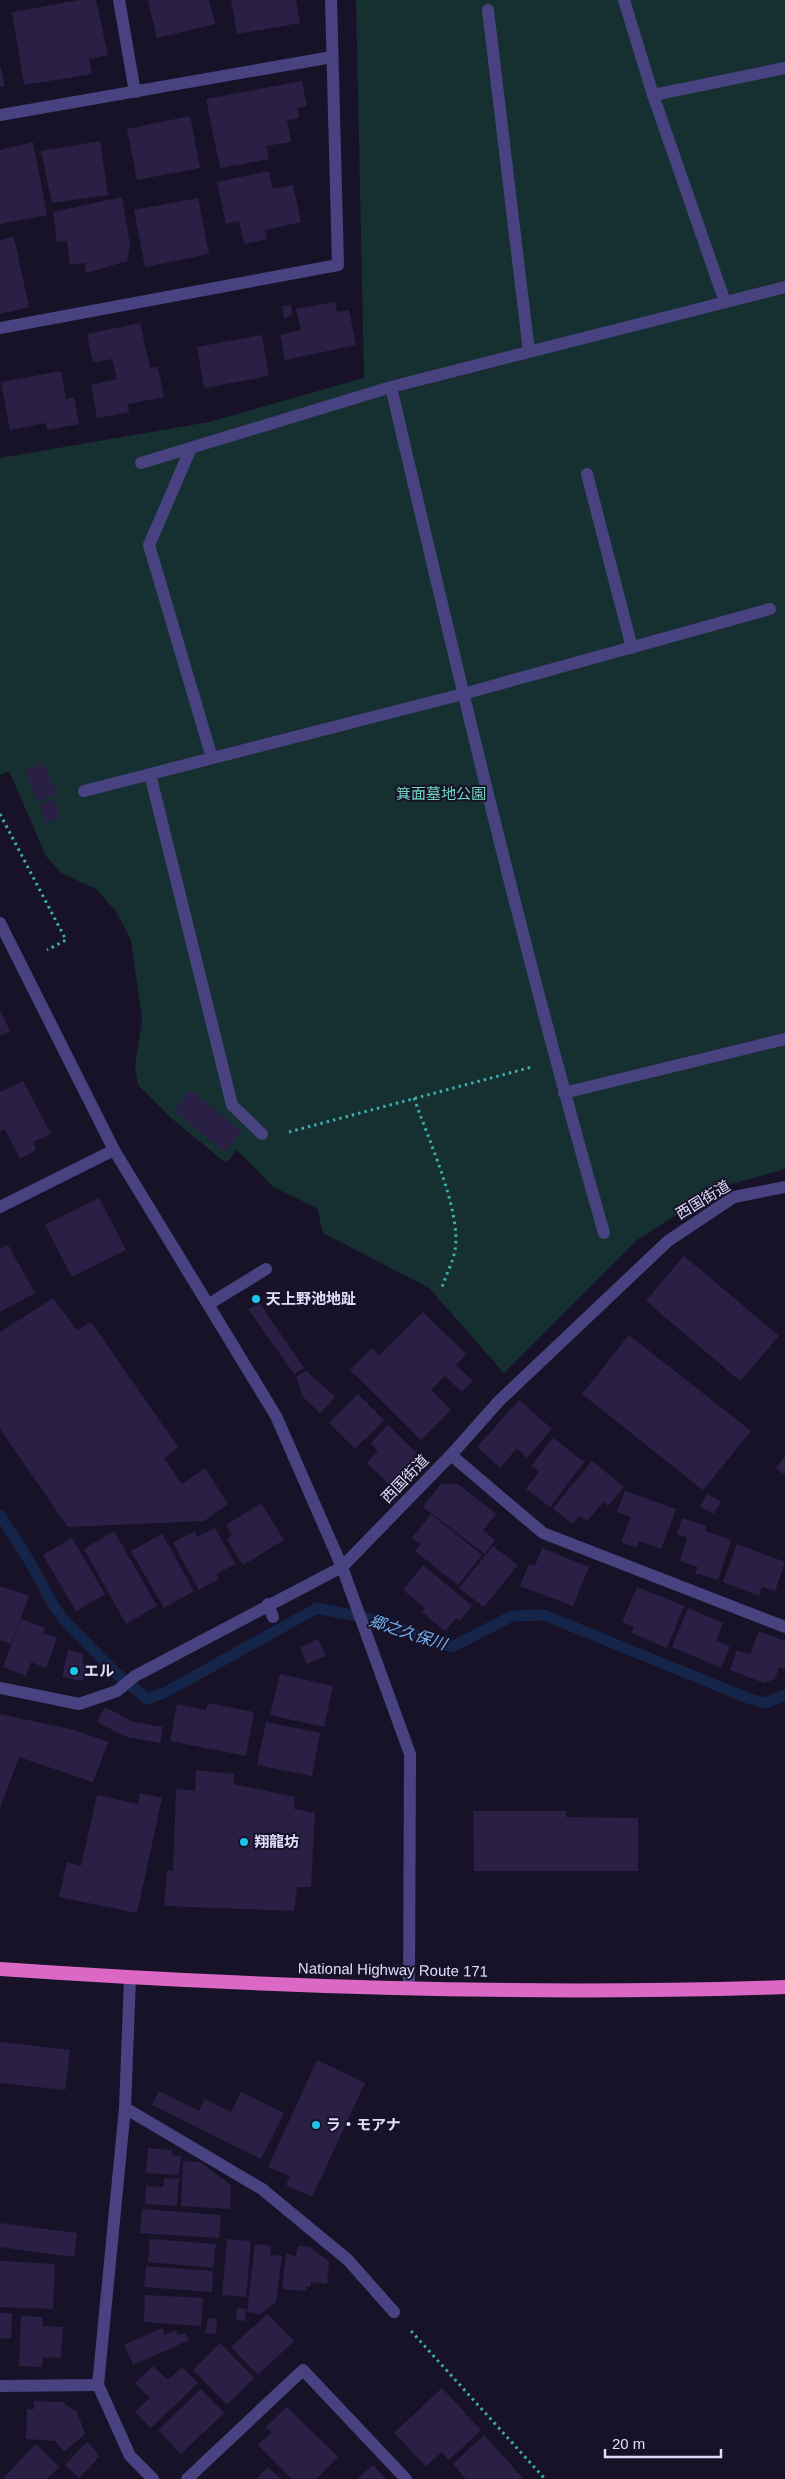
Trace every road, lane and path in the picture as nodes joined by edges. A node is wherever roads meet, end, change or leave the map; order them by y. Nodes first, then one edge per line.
1 (119, 0) edge
2 (331, 0) edge
3 (624, 0) edge
4 (488, 10) dead end
5 (332, 57) junction
6 (785, 68) edge
7 (136, 92) junction
8 (652, 95) junction
9 (0, 115) edge
10 (785, 287) edge
11 (725, 302) junction
12 (0, 328) edge
13 (529, 352) junction
14 (391, 388) junction
15 (191, 448) junction
16 (141, 463) dead end
17 (587, 474) dead end
18 (770, 609) dead end
19 (632, 648) junction
20 (463, 694) junction
21 (212, 758) junction
22 (150, 774) junction
23 (84, 791) dead end
24 (0, 814) edge
25 (0, 924) edge
26 (47, 950) dead end
27 (785, 1039) edge
28 (556, 1060) junction
29 (564, 1093) junction
30 (414, 1098) junction
31 (262, 1134) joint
32 (114, 1150) junction
33 (785, 1187) edge
34 (0, 1207) edge
35 (604, 1233) dead end
36 (266, 1269) dead end
37 (442, 1287) dead end
38 (209, 1304) junction
39 (450, 1456) junction
40 (342, 1566) junction
41 (268, 1604) junction
42 (273, 1617) dead end
43 (785, 1626) edge
44 (0, 1688) edge
45 (0, 1969) edge
46 (130, 1978) junction
47 (785, 1987) edge
48 (409, 1988) junction
49 (125, 2108) junction
50 (394, 2312) joint
51 (98, 2385) junction
52 (0, 2386) edge
53 (153, 2479) edge
54 (187, 2479) edge
55 (406, 2479) edge
56 (545, 2479) edge

1 - 7 street
2 - 5 street
3 - 8 street
4 - 13 street
5 - 7 street
5 - 12 street
6 - 8 street
7 - 9 street
8 - 11 street
10 - 11 street
11 - 13 street
13 - 14 street
14 - 15 street
14 - 20 street
15 - 16 street
15 - 21 street
17 - 19 street
18 - 19 street
19 - 20 street
20 - 21 street
20 - 28 street
21 - 22 street
22 - 23 street
22 - 31 street
24 - 26 path
25 - 32 street
27 - 29 street
28 - 29 street
28 - 30 path
29 - 35 street
30 - 31 path
30 - 37 path
32 - 34 street
32 - 38 street
33 - 39 street, 西国街道
36 - 38 street
38 - 40 street
39 - 40 street, 西国街道
39 - 43 street
40 - 41 street, 西国街道
40 - 48 street
41 - 42 street
41 - 44 street, 西国街道
45 - 46 highway, National Highway Route 171
46 - 48 highway, National Highway Route 171
46 - 49 street
47 - 48 highway, National Highway Route 171
49 - 50 street
49 - 51 street
50 - 56 path
51 - 52 street
51 - 53 street
54 - 55 street

